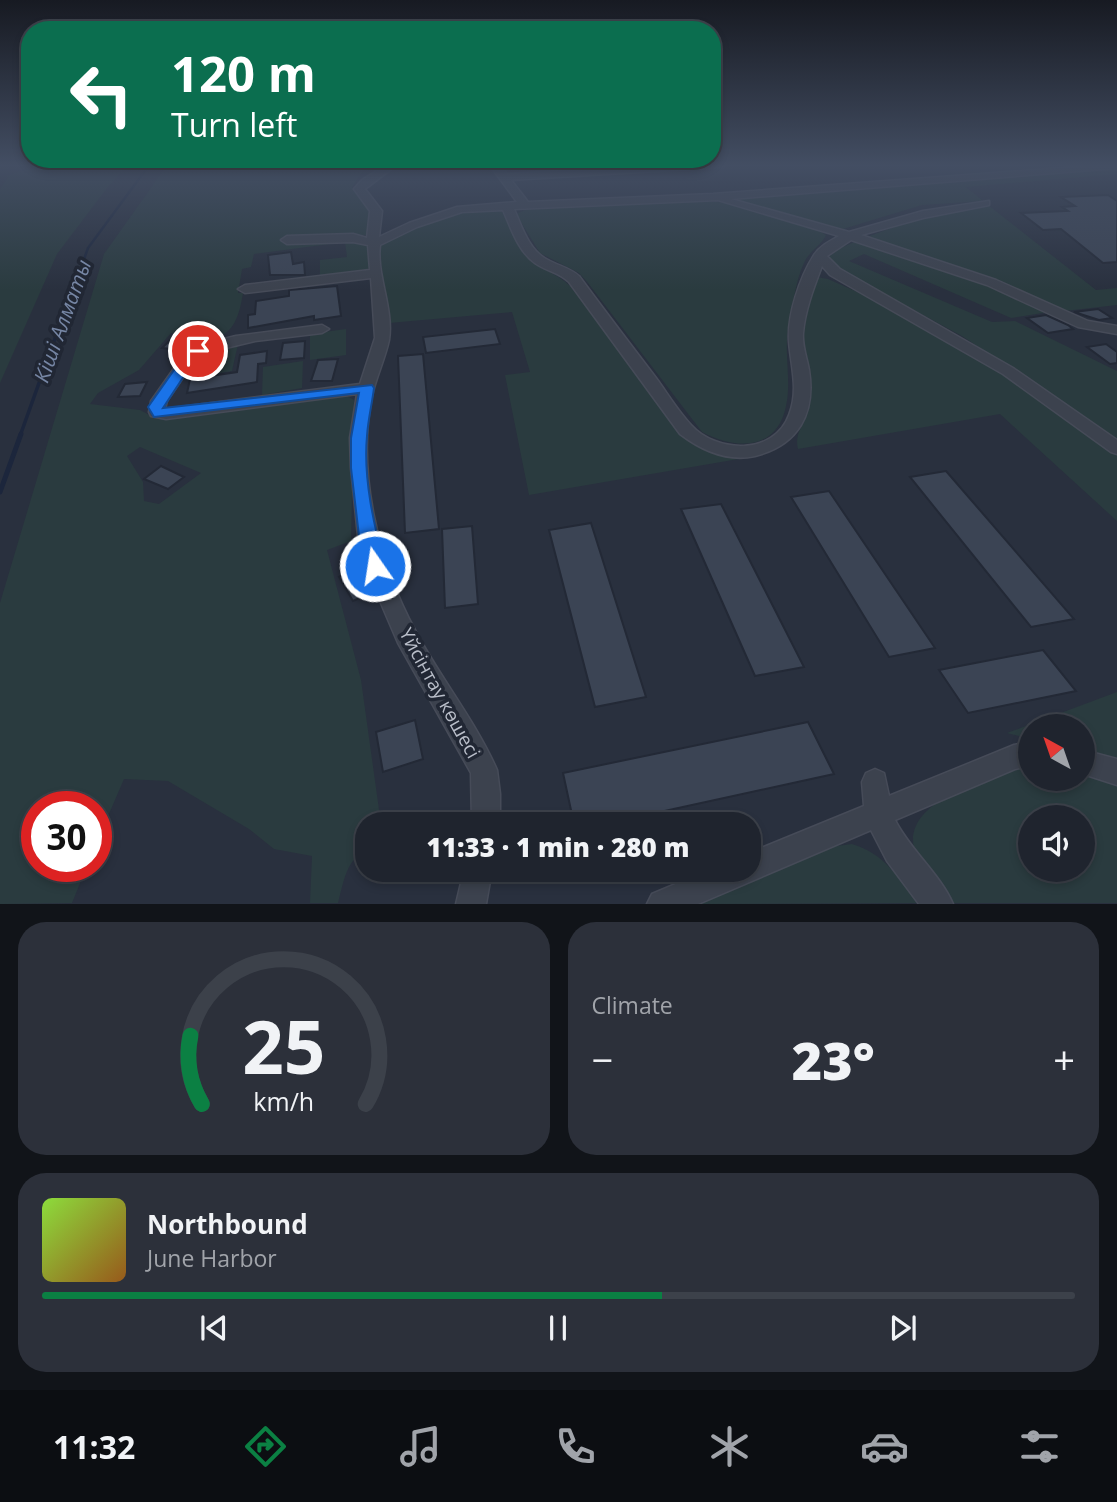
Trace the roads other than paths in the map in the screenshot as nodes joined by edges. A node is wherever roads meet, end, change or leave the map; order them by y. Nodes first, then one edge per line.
1 (372, 206) edge
2 (504, 206) edge
3 (507, 206) edge
4 (744, 206) edge
5 (965, 206) edge
6 (850, 237) junction
7 (287, 240) dead end
8 (375, 243) junction
9 (820, 256) junction
10 (377, 272) junction
11 (245, 289) dead end
12 (322, 329) dead end
13 (1117, 330) edge
14 (367, 388) junction
15 (1117, 448) edge
16 (1018, 756) edge
17 (1096, 766) edge
18 (1117, 772) edge
19 (875, 782) dead end
20 (486, 812) edge
21 (878, 813) junction
22 (761, 862) edge
23 (476, 882) edge
24 (714, 882) edge
25 (471, 904) edge
26 (662, 904) edge
27 (938, 904) edge

1 - 8 street, Үйсінтау көшесі
2 - 8 street
3 - 9 street
4 - 6 street
5 - 6 street
6 - 9 street
6 - 13 street
7 - 8 street
8 - 10 street, Үйсінтау көшесі
9 - 15 street
10 - 11 street
10 - 14 street, Үйсінтау көшесі
12 - 14 street
14 - 20 street, Үйсінтау көшесі
16 - 21 street
17 - 18 street
19 - 21 street
21 - 22 street
21 - 27 street
23 - 25 street
24 - 26 street

